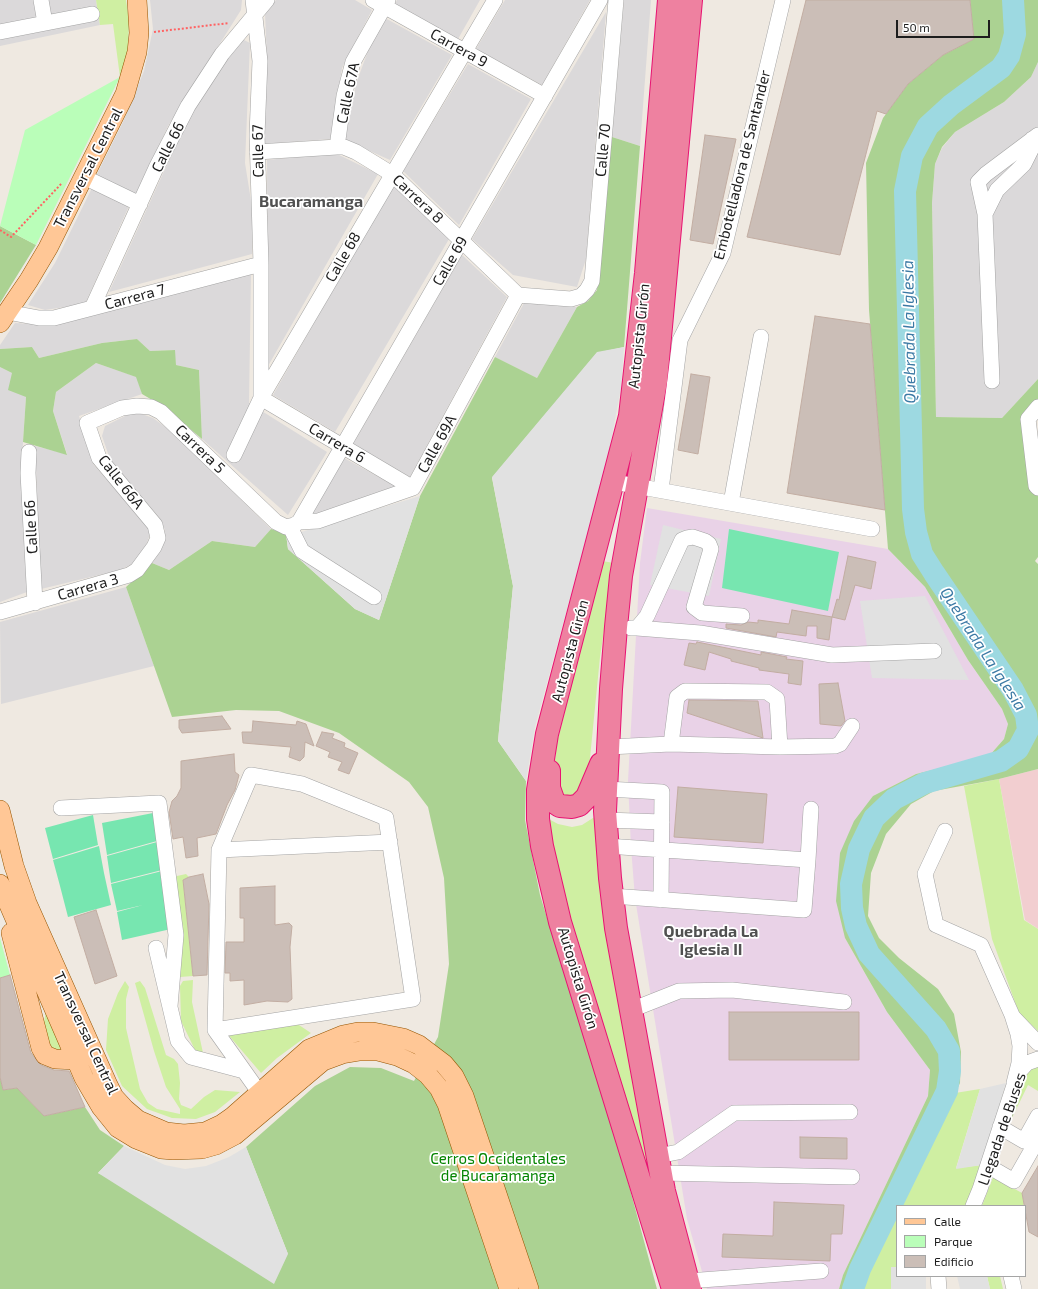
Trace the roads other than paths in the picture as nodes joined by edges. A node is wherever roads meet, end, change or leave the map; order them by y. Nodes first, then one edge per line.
1 (41, 0) edge
2 (137, 0) edge
3 (267, 0) edge
4 (494, 0) edge
5 (600, 0) edge
6 (616, 0) edge
7 (669, 0) edge
8 (691, 0) edge
9 (783, 0) edge
10 (381, 2) edge
11 (252, 11) edge
12 (92, 14) dead end
13 (45, 24) junction
14 (0, 32) edge
15 (464, 51) junction
16 (545, 96) junction
17 (1035, 137) edge
18 (337, 147) junction
19 (257, 152) junction
20 (392, 174) junction
21 (84, 177) junction
22 (140, 204) junction
23 (984, 214) junction
24 (461, 240) junction
25 (261, 264) junction
26 (518, 295) junction
27 (92, 308) junction
28 (4, 318) edge
29 (761, 337) dead end
30 (992, 381) dead end
31 (261, 398) junction
32 (1038, 407) edge
33 (87, 423) joint
34 (342, 446) junction
35 (28, 452) dead end
36 (234, 455) dead end
37 (614, 482) junction
38 (637, 486) junction
39 (1037, 487) edge
40 (412, 488) junction
41 (661, 490) junction
42 (731, 503) junction
43 (294, 524) junction
44 (872, 529) dead end
45 (158, 538) joint
46 (374, 597) dead end
47 (35, 602) junction
48 (0, 612) edge
49 (742, 616) dead end
50 (616, 627) junction
51 (637, 628) junction
52 (934, 651) dead end
53 (852, 726) dead end
54 (547, 734) junction
55 (671, 744) junction
56 (608, 747) junction
57 (780, 747) junction
58 (606, 789) junction
59 (60, 808) dead end
60 (811, 809) dead end
61 (0, 810) edge
62 (606, 820) junction
63 (662, 822) junction
64 (945, 831) dead end
65 (390, 842) junction
66 (607, 846) junction
67 (219, 850) junction
68 (661, 850) junction
69 (808, 860) junction
70 (0, 885) edge
71 (612, 896) junction
72 (661, 900) junction
73 (156, 948) dead end
74 (844, 1002) dead end
75 (170, 1006) junction
76 (631, 1010) junction
77 (1012, 1016) junction
78 (215, 1030) junction
79 (1038, 1043) edge
80 (93, 1052) junction
81 (1038, 1059) edge
82 (76, 1060) junction
83 (244, 1071) junction
84 (1014, 1083) junction
85 (280, 1085) junction
86 (260, 1092) junction
87 (850, 1112) dead end
88 (1038, 1116) edge
89 (1000, 1127) junction
90 (1038, 1139) edge
91 (659, 1164) junction
92 (988, 1166) junction
93 (852, 1177) dead end
94 (973, 1205) edge
95 (821, 1271) dead end
96 (938, 1277) edge
97 (1011, 1277) edge
98 (683, 1286) edge
99 (509, 1289) edge
100 (529, 1289) edge
101 (939, 1289) edge
102 (1014, 1289) edge

1 - 13 street
2 - 21 main road, Transversal Central
3 - 11 street, Calle 66
4 - 15 street, Calle 68
5 - 16 street, Calle 69
6 - 26 street, Calle 70
7 - 37 highway, Autopista Girón
8 - 38 highway, Autopista Girón
9 - 41 street, Embotelladora de Santander
10 - 15 street, Carrera 9
10 - 18 street, Calle 67A
11 - 19 street, Calle 67
11 - 22 street, Calle 66
12 - 13 street
13 - 14 street
15 - 16 street, Carrera 9
15 - 20 street, Calle 68
16 - 24 street, Calle 69
17 - 23 street
17 - 23 street
18 - 19 street, Carrera 8
18 - 20 street, Carrera 8
19 - 25 street, Calle 67
20 - 24 street, Carrera 8
20 - 31 street, Calle 68
21 - 22 street
21 - 28 main road, Transversal Central
22 - 27 street, Calle 66
23 - 30 street
24 - 26 street, Carrera 8
24 - 34 street, Calle 69
25 - 27 street, Carrera 7
25 - 31 street, Calle 67
26 - 40 street, Calle 69A
27 - 28 street, Carrera 7
29 - 42 street
31 - 34 street, Carrera 6
31 - 36 street, Calle 68
32 - 39 street
33 - 43 street, Carrera 5
33 - 45 street, Calle 66A
34 - 40 street, Carrera 6
34 - 43 street, Calle 69
35 - 47 street, Calle 66
37 - 38 street
37 - 54 highway, Autopista Girón
38 - 41 street
38 - 50 highway, Autopista Girón
40 - 43 street, Calle 69A
41 - 42 street
42 - 44 street
43 - 46 street
45 - 47 street, Carrera 3
47 - 48 street, Carrera 3
49 - 51 street
50 - 51 street
50 - 56 highway, Autopista Girón
51 - 52 street
53 - 57 street
54 - 56 highway
54 - 98 highway, Autopista Girón
55 - 56 street
55 - 57 street
55 - 57 street
56 - 58 highway, Autopista Girón
58 - 62 highway, Autopista Girón
58 - 63 street
59 - 75 street
60 - 69 street
61 - 80 main road, Transversal Central
62 - 63 street
62 - 66 highway, Autopista Girón
63 - 68 street
64 - 77 street
65 - 67 street
65 - 67 street
65 - 78 street
66 - 68 street
66 - 71 highway, Autopista Girón
67 - 78 street
68 - 69 street
68 - 72 street
69 - 72 street
70 - 82 main road, Transversal Central
70 - 82 main road
71 - 72 street
71 - 76 highway, Autopista Girón
73 - 75 street
74 - 76 street
75 - 83 street
76 - 91 highway, Autopista Girón
77 - 79 street
77 - 84 street
78 - 83 street
80 - 82 main road
80 - 86 main road, Transversal Central
81 - 84 street, Llegada de Buses
82 - 85 main road, Transversal Central
83 - 86 street
84 - 89 street, Llegada de Buses
85 - 86 main road, Transversal Central
85 - 99 main road, Transversal Central
85 - 100 main road, Transversal Central
87 - 91 street
88 - 89 street
89 - 92 street, Llegada de Buses
90 - 92 street
91 - 93 street
91 - 98 highway, Autopista Girón
92 - 94 street, Llegada de Buses
95 - 98 street
96 - 101 street
97 - 102 street

